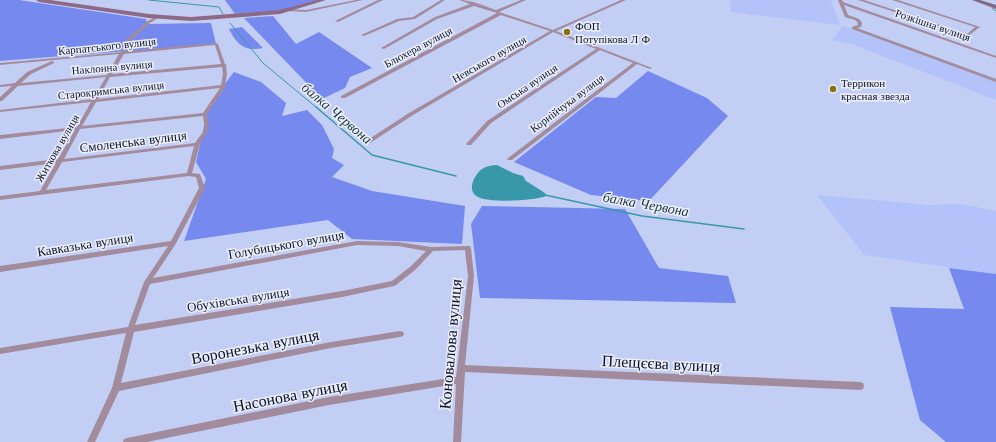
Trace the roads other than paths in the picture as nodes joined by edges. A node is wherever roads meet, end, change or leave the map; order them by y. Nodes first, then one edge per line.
1 (40, 0) edge
2 (323, 0) edge
3 (361, 0) edge
4 (381, 0) edge
5 (442, 0) edge
6 (461, 0) edge
7 (524, 0) edge
8 (624, 0) edge
9 (860, 0) edge
10 (894, 0) edge
11 (975, 0) edge
12 (981, 0) edge
13 (840, 2) edge
14 (475, 4) junction
15 (996, 6) edge
16 (285, 10) junction
17 (499, 12) junction
18 (158, 17) junction
19 (337, 21) dead end
20 (553, 31) junction
21 (363, 35) dead end
22 (383, 48) dead end
23 (599, 49) junction
24 (122, 54) junction
25 (996, 56) edge
26 (60, 60) junction
27 (636, 63) junction
28 (0, 64) edge
29 (225, 65) junction
30 (650, 68) dead end
31 (108, 76) junction
32 (996, 82) edge
33 (18, 84) junction
34 (0, 86) edge
35 (224, 86) junction
36 (343, 97) dead end
37 (0, 100) edge
38 (94, 101) junction
39 (0, 111) edge
40 (205, 114) junction
41 (80, 128) junction
42 (0, 137) edge
43 (368, 142) dead end
44 (197, 144) junction
45 (469, 144) dead end
46 (510, 159) dead end
47 (60, 160) junction
48 (0, 168) edge
49 (189, 174) junction
50 (42, 192) junction
51 (0, 198) edge
52 (173, 243) junction
53 (431, 249) junction
54 (0, 269) edge
55 (147, 282) junction
56 (130, 328) junction
57 (400, 334) dead end
58 (0, 351) edge
59 (461, 368) junction
60 (460, 380) junction
61 (860, 386) dead end
62 (116, 388) junction
63 (91, 442) edge
64 (127, 442) edge
65 (457, 442) edge

1 - 18 main road
2 - 16 main road
3 - 16 street
4 - 19 street
5 - 21 street
6 - 14 street
7 - 17 street, Блюхера вулиця
8 - 20 street, Невського вулиця
9 - 10 street
11 - 15 main road
12 - 15 main road
13 - 25 street, Розкішна вулиця
13 - 32 street
14 - 17 street
14 - 22 street, Блюхера вулиця
16 - 18 main road
17 - 20 street
17 - 36 street, Блюхера вулиця
18 - 24 street, Житкова вулиця
20 - 23 street
20 - 43 street, Невського вулиця
23 - 27 street
23 - 45 street, Омська вулиця
24 - 26 street, Карпатського вулиця
24 - 29 street, Карпатського вулиця
24 - 31 street, Житкова вулиця
26 - 28 street, Карпатського вулиця
26 - 33 street
27 - 30 street
27 - 46 street, Корнійчука вулиця
29 - 31 street, Наклонна вулиця
29 - 35 street
31 - 33 street, Наклонна вулиця
31 - 38 street, Житкова вулиця
33 - 34 street, Наклонна вулиця
33 - 37 street
35 - 38 street, Старокримська вулиця
35 - 40 street
38 - 39 street, Старокримська вулиця
38 - 41 street, Житкова вулиця
40 - 41 street
40 - 44 street
41 - 42 street
41 - 47 street, Житкова вулиця
44 - 47 street, Смоленська вулиця
44 - 49 street
47 - 48 street, Смоленська вулиця
47 - 50 street, Житкова вулиця
49 - 50 street
49 - 52 street
50 - 51 street
52 - 54 street, Кавказька вулиця
52 - 55 street
53 - 55 street, Голубицького вулиця
53 - 56 street, Обухівська вулиця
53 - 59 street, Коновалова вулиця
55 - 56 street
56 - 58 street, Обухівська вулиця
56 - 62 street
57 - 62 street, Воронезька вулиця
59 - 60 street, Коновалова вулиця
59 - 61 street, Плещєєва вулиця
60 - 64 street, Насонова вулиця
60 - 65 street, Коновалова вулиця
62 - 63 street

